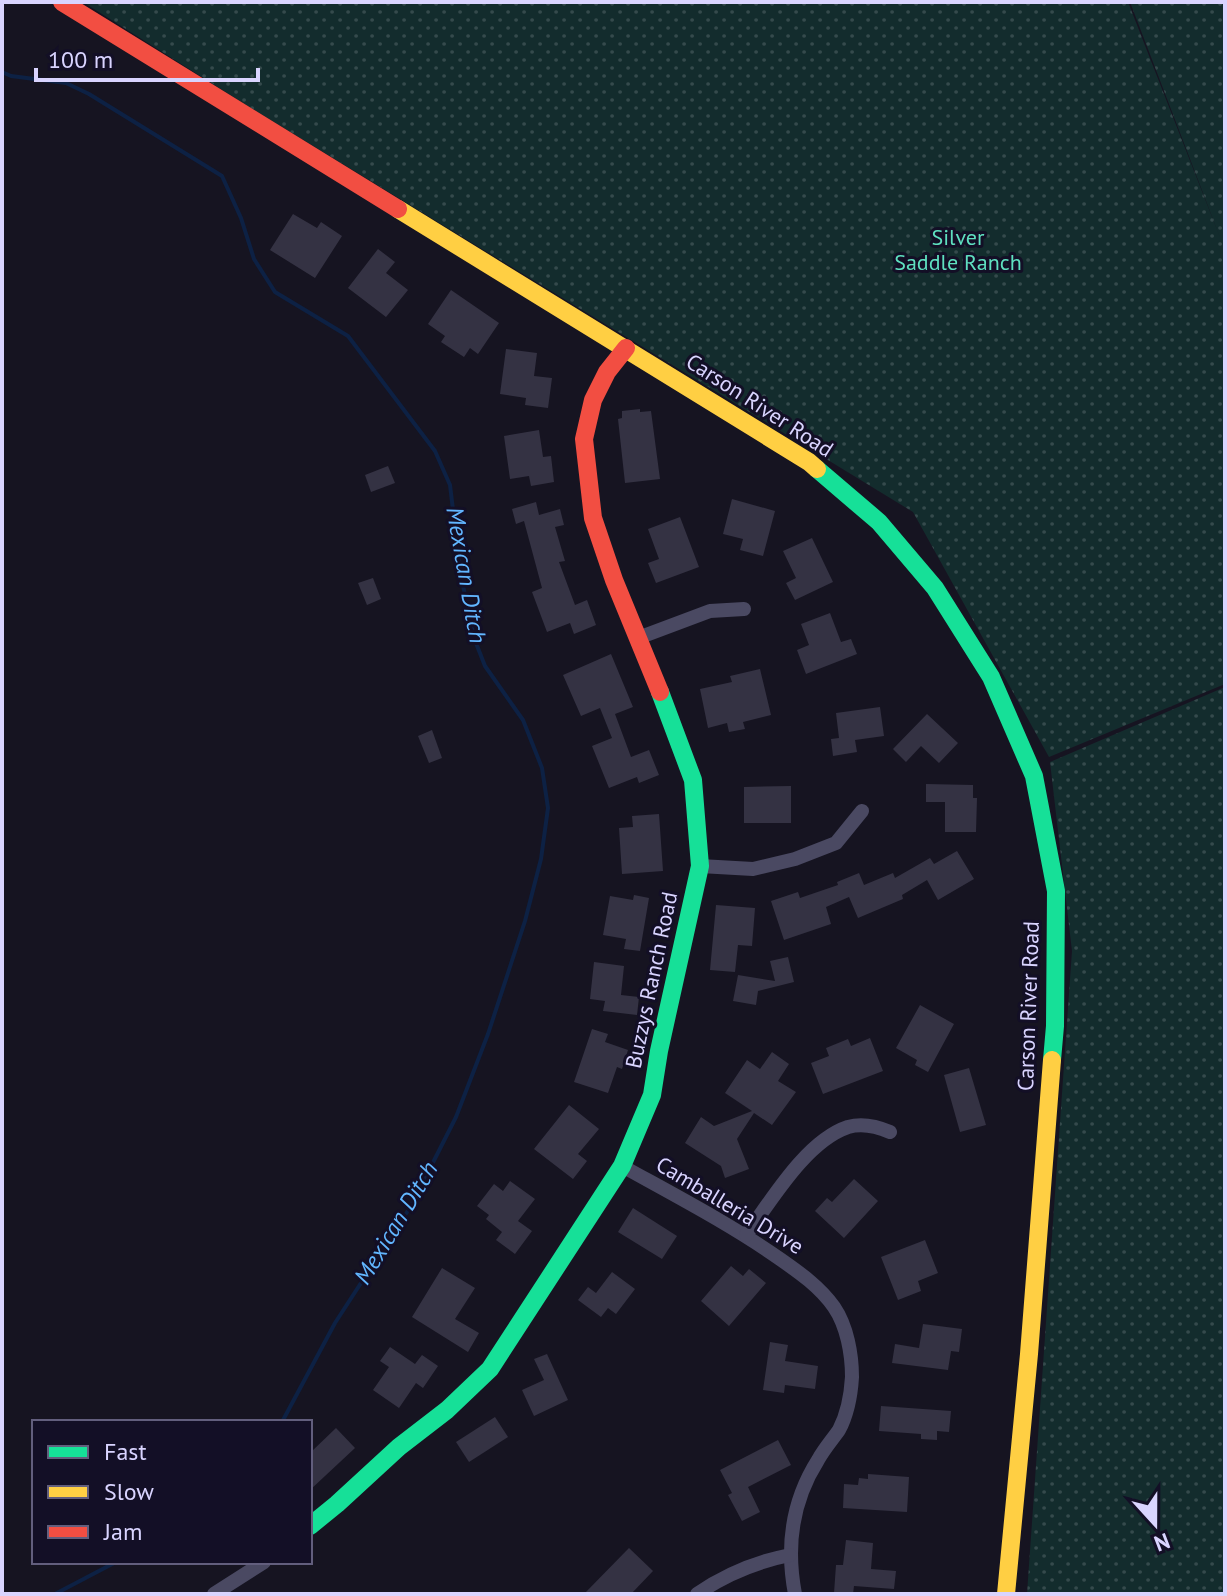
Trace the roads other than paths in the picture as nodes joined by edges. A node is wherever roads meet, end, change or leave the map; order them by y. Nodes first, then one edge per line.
1 (62, 2) edge
2 (626, 348) junction
3 (744, 609) dead end
4 (638, 638) junction
5 (862, 811) dead end
6 (700, 866) junction
7 (890, 1132) dead end
8 (622, 1166) junction
9 (746, 1235) junction
10 (312, 1524) edge
11 (790, 1555) junction
12 (261, 1564) edge
13 (214, 1594) edge
14 (697, 1594) edge
15 (795, 1594) edge
16 (1006, 1594) edge

1 - 2 street, Carson River Road
2 - 4 street, Buzzys Ranch Road
2 - 16 street, Carson River Road
3 - 4 street
4 - 6 street, Buzzys Ranch Road
5 - 6 street
6 - 8 street, Buzzys Ranch Road
7 - 9 street
8 - 9 street, Camballeria Drive
8 - 10 street, Buzzys Ranch Road
9 - 11 street, Camballeria Drive
11 - 14 street
11 - 15 street, Camballeria Drive
12 - 13 street

